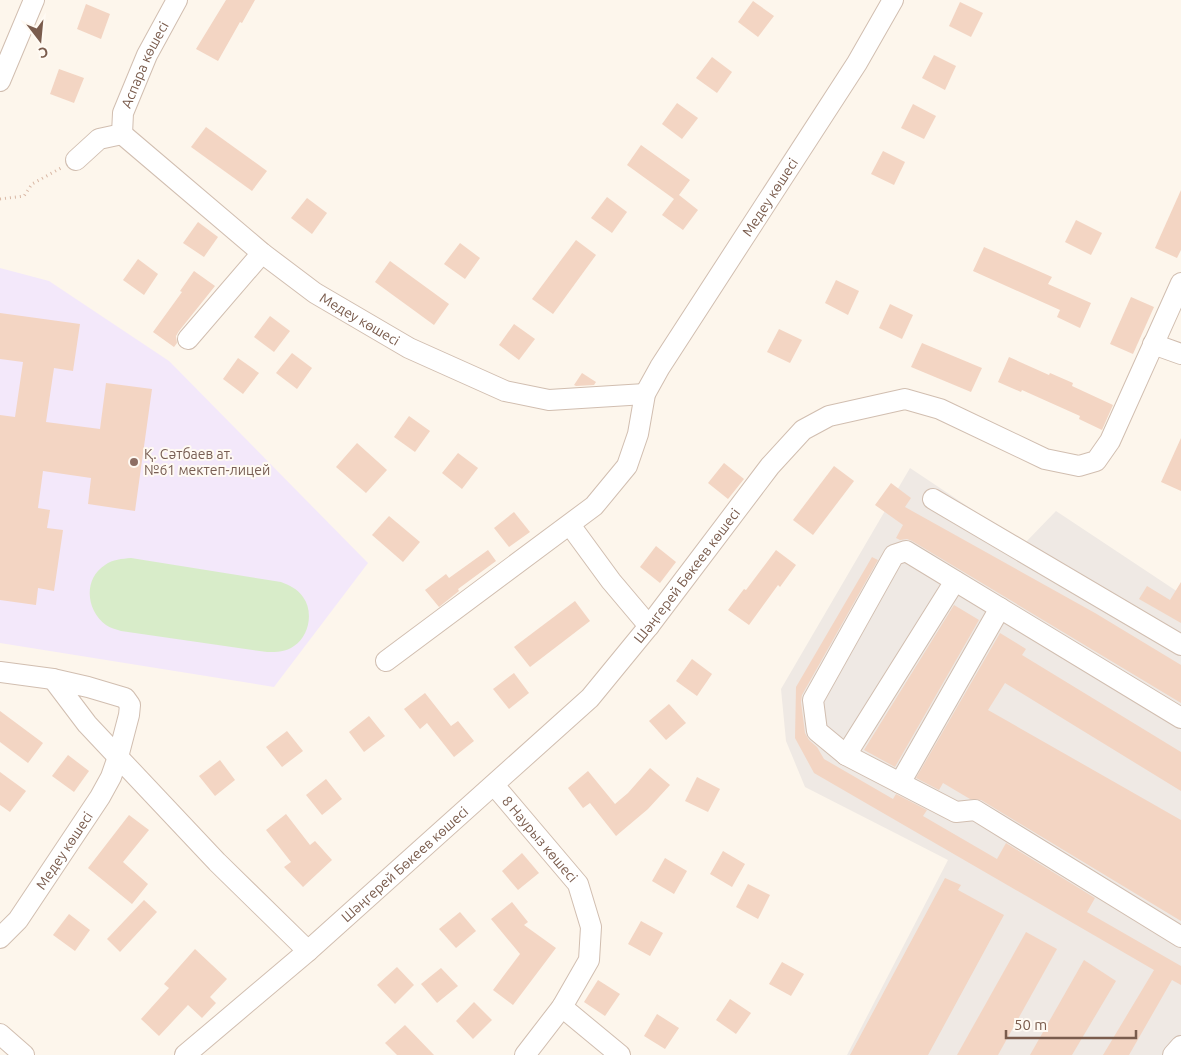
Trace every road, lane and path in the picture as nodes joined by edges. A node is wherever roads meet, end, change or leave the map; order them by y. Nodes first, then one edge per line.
1 (34, 0) edge
2 (177, 0) edge
3 (893, 0) edge
4 (0, 81) edge
5 (122, 134) junction
6 (76, 160) joint
7 (0, 199) edge
8 (262, 253) junction
9 (1181, 283) edge
10 (188, 340) dead end
11 (1153, 344) junction
12 (1181, 354) edge
13 (645, 394) junction
14 (933, 499) dead end
15 (570, 525) junction
16 (955, 580) junction
17 (1000, 608) junction
18 (649, 626) junction
19 (1181, 645) edge
20 (386, 661) dead end
21 (0, 672) edge
22 (53, 679) junction
23 (1181, 718) edge
24 (846, 755) junction
25 (118, 757) junction
26 (900, 784) junction
27 (494, 785) junction
28 (1181, 936) edge
29 (0, 938) edge
30 (308, 951) junction
31 (562, 1007) junction
32 (0, 1034) edge
33 (1181, 1046) edge
34 (24, 1055) edge
35 (185, 1055) edge
36 (525, 1055) edge
37 (620, 1055) edge
38 (1172, 1055) edge

1 - 4 street
2 - 5 street, Аспара көшесі
3 - 13 street, Медеу көшесі
5 - 6 street
5 - 8 street, Медеу көшесі
6 - 7 path
8 - 10 street
8 - 13 street, Медеу көшесі
9 - 11 street, Шәңгерей Бөкеев көшесі
11 - 12 street
11 - 18 street, Шәңгерей Бөкеев көшесі
13 - 15 street, Медеу көшесі
14 - 19 street
15 - 18 street
15 - 20 street, Медеу көшесі
16 - 17 street
16 - 24 street
16 - 24 street
17 - 23 street
17 - 26 street
18 - 27 street, Шәңгерей Бөкеев көшесі
21 - 22 street
22 - 25 street
22 - 25 street, Медеу көшесі
24 - 26 street
25 - 29 street, Медеу көшесі
25 - 30 street
26 - 28 street
27 - 30 street, Шәңгерей Бөкеев көшесі
27 - 31 street, 8 Наурыз көшесі
30 - 35 street, Шәңгерей Бөкеев көшесі
31 - 36 street, 8 Наурыз көшесі
31 - 37 street
32 - 34 street
33 - 38 street

